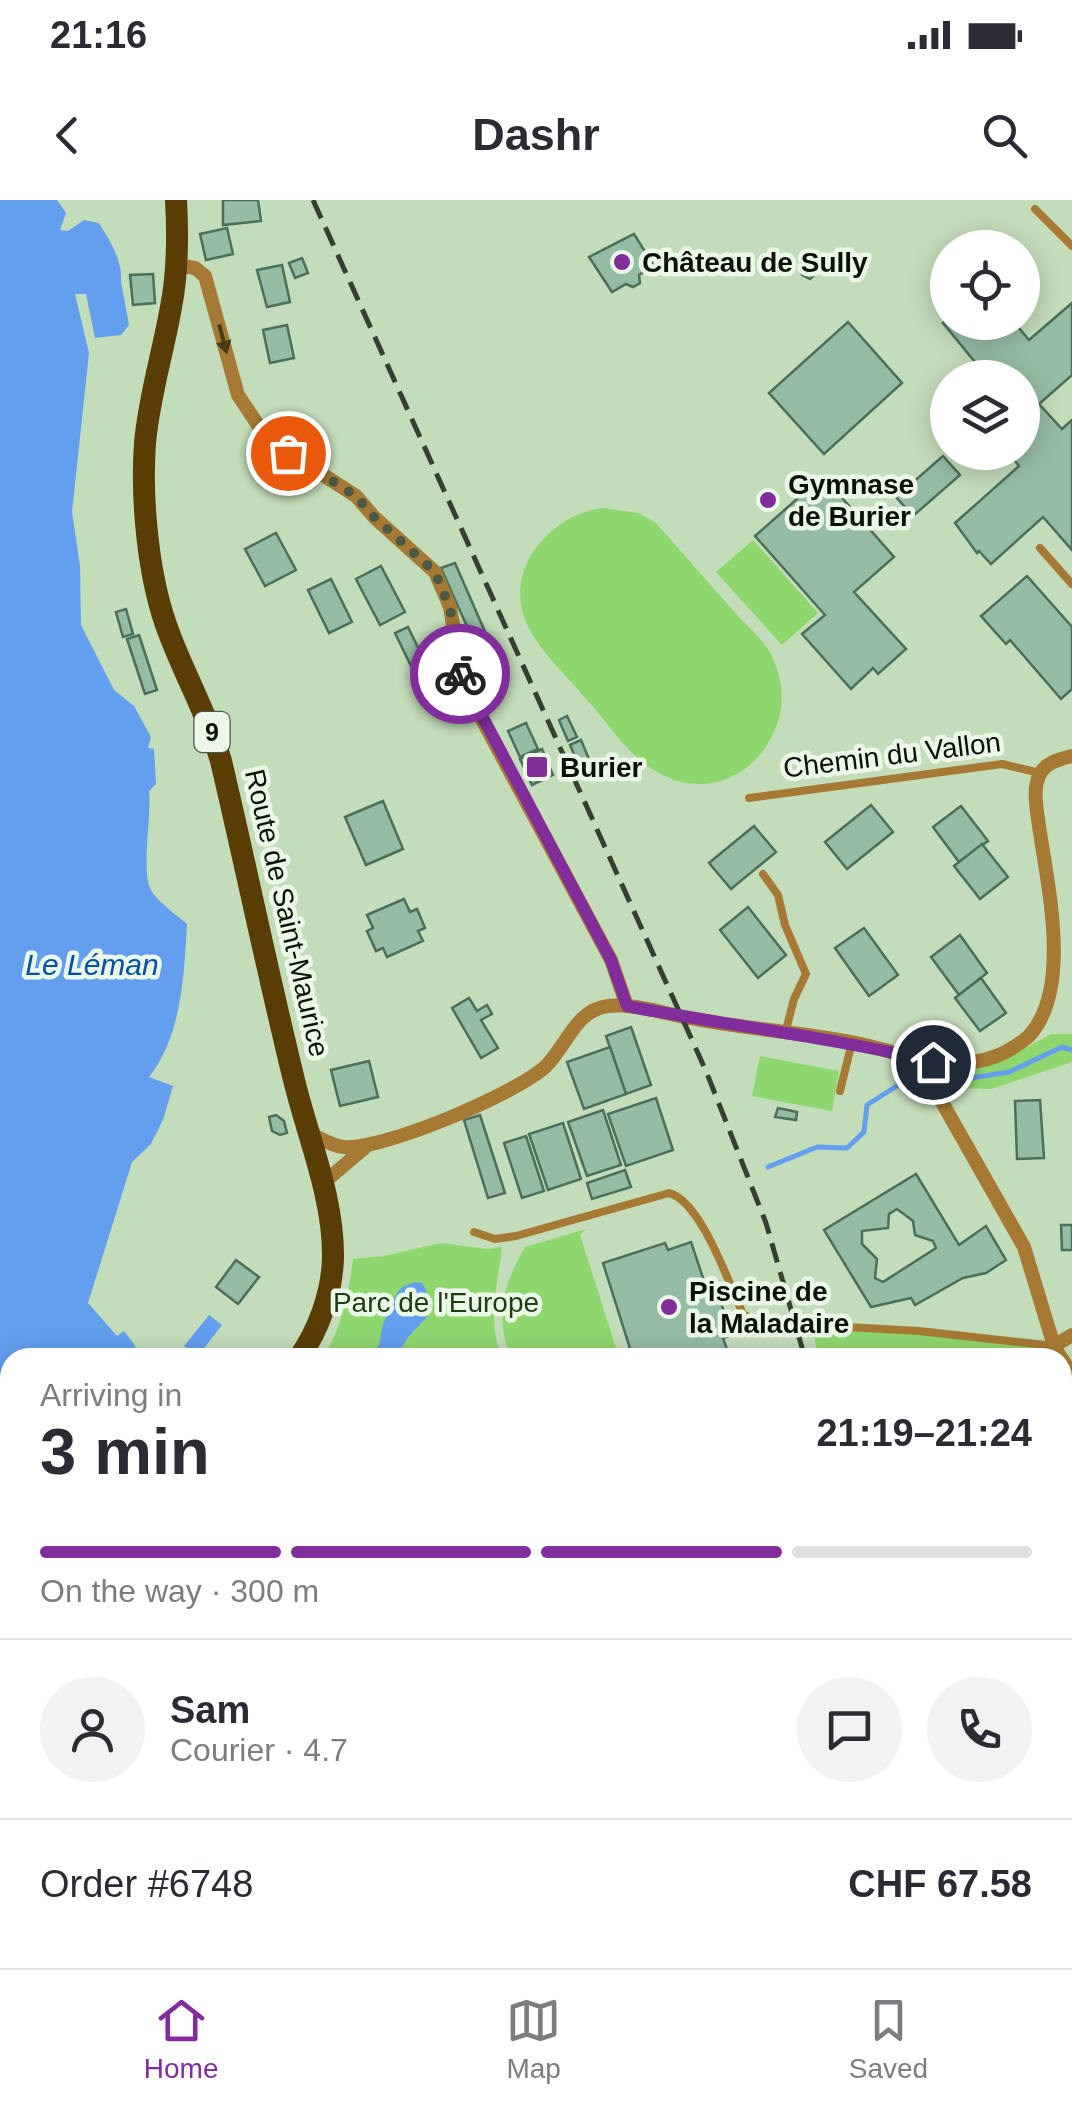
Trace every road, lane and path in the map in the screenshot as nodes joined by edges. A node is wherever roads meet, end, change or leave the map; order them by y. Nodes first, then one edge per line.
1 (176, 200) edge
2 (1036, 208) dead end
3 (1072, 246) edge
4 (177, 265) junction
5 (1040, 548) dead end
6 (1072, 584) edge
7 (1072, 756) edge
8 (1040, 773) junction
9 (749, 798) dead end
10 (763, 874) dead end
11 (627, 1006) junction
12 (785, 1034) junction
13 (852, 1042) junction
14 (920, 1063) junction
15 (840, 1091) dead end
16 (308, 1133) junction
17 (368, 1145) junction
18 (322, 1184) junction
19 (474, 1232) dead end
20 (305, 1348) edge
21 (1022, 1348) edge
22 (1057, 1348) edge

1 - 4 main road, Route de Saint-Maurice / 9
2 - 3 lane
4 -> 11 street
4 - 16 main road, Route de Saint-Maurice / 9
5 - 6 lane
7 - 8 street, Chemin du Vallon
8 - 9 lane, Chemin du Vallon
8 - 14 street, Chemin du Vallon
10 - 12 lane
11 - 12 street, Chemin du Vallon
11 - 17 street, Chemin du Vallon
12 - 13 street, Chemin du Vallon
13 - 14 street, Chemin du Vallon
13 - 15 lane
14 - 22 street
16 - 17 street, Chemin du Vallon
16 - 18 main road, Route de Saint-Maurice / 9
17 - 18 street, Chemin du Vallon
18 - 20 main road, Route de Saint-Maurice / 9
19 - 21 lane

